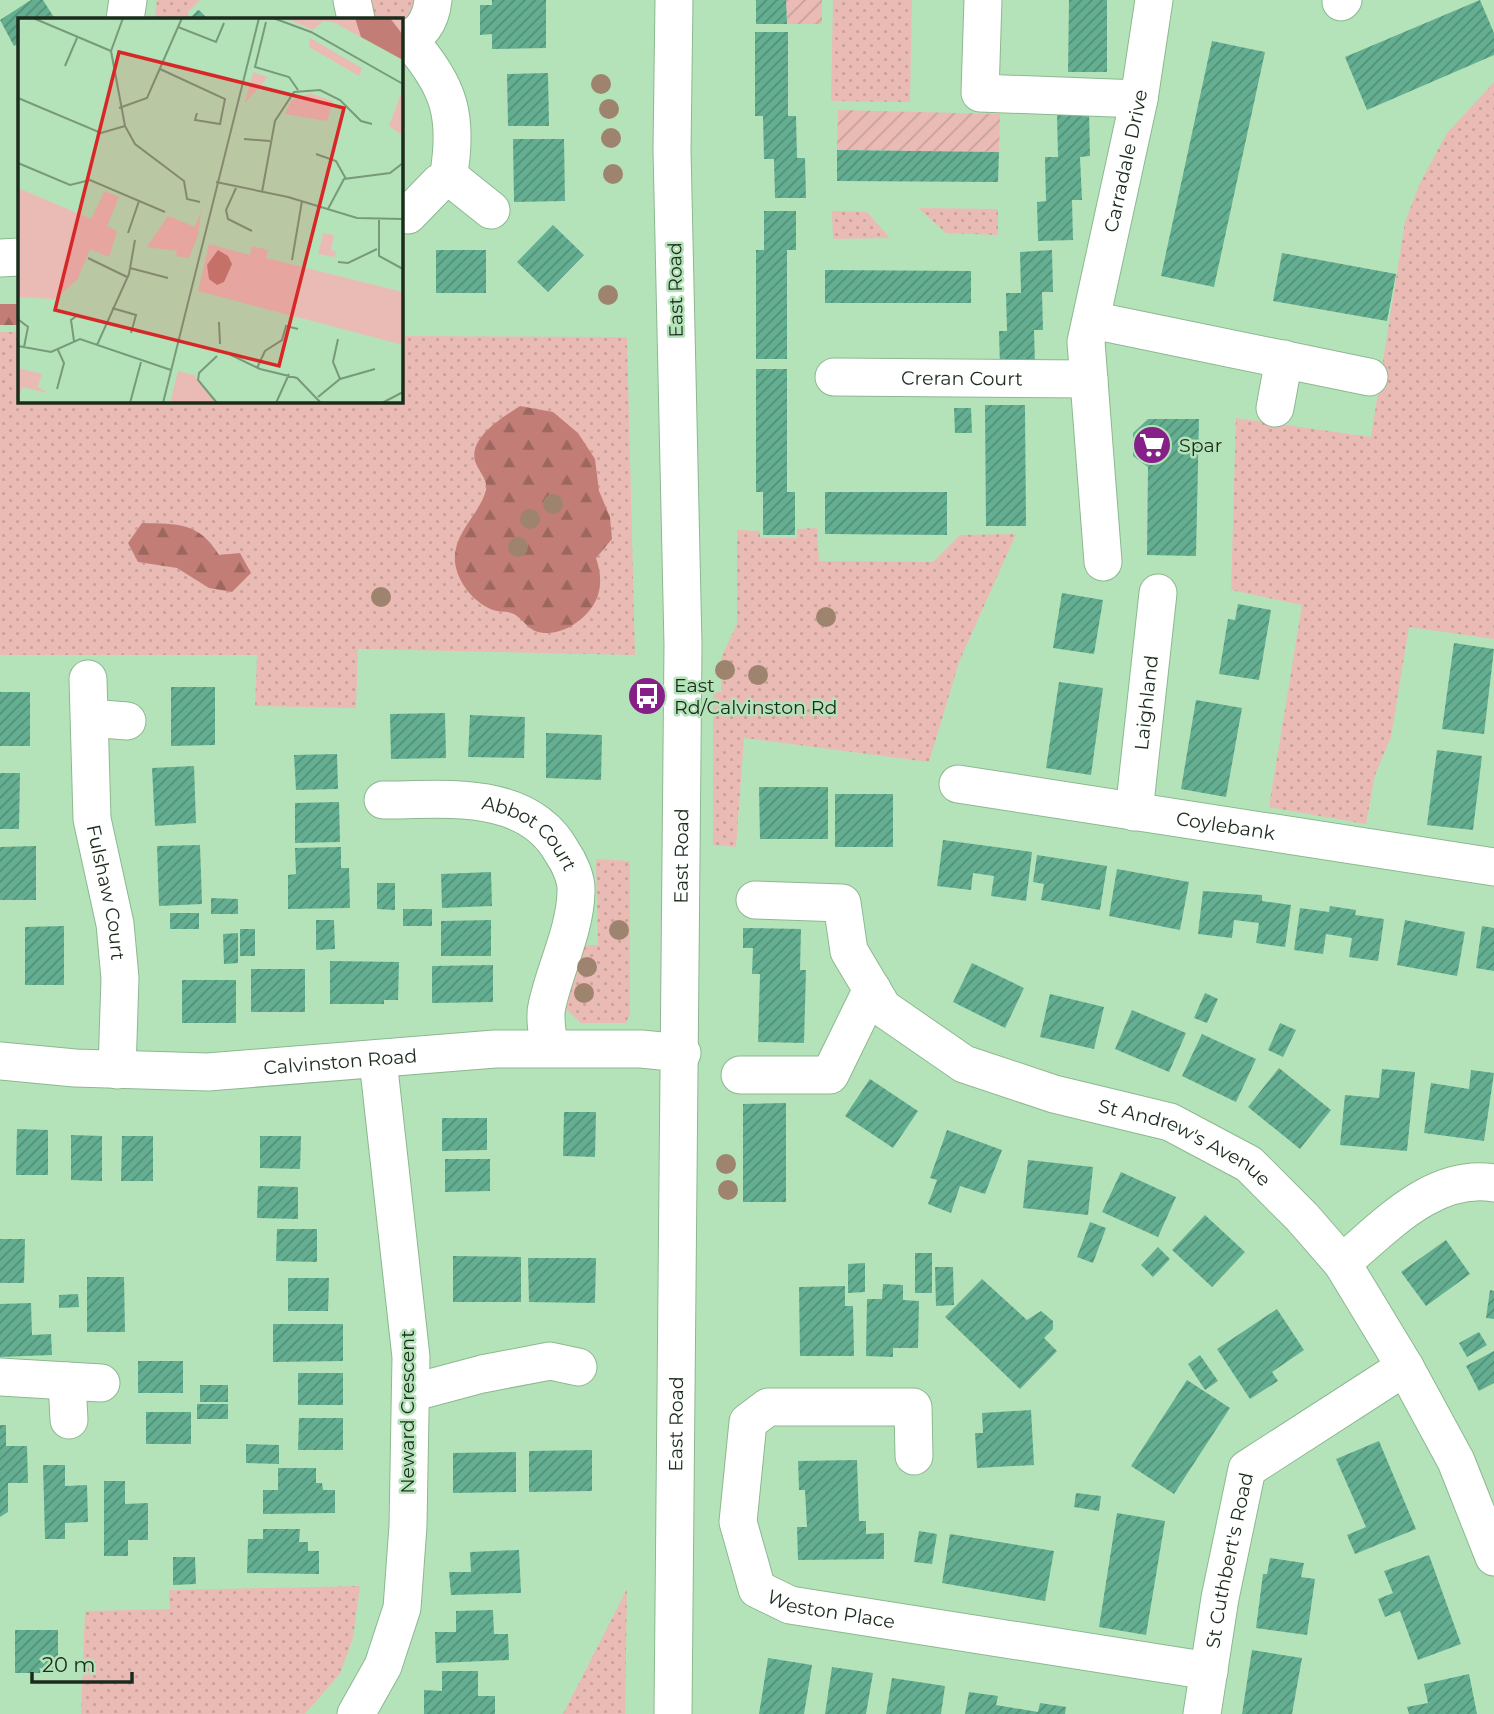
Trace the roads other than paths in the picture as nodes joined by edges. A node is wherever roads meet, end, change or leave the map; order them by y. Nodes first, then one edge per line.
1 (128, 0) edge
2 (352, 0) edge
3 (433, 0) edge
4 (674, 0) edge
5 (983, 0) edge
6 (1154, 0) edge
7 (125, 18) edge
8 (356, 18) edge
9 (404, 40) edge
10 (1139, 99) junction
11 (448, 179) junction
12 (491, 211) dead end
13 (408, 215) dead end
14 (18, 257) edge
15 (0, 258) edge
16 (1092, 320) junction
17 (1284, 359) junction
18 (834, 377) dead end
19 (1369, 377) dead end
20 (1089, 379) junction
21 (1275, 408) dead end
22 (1103, 562) dead end
23 (1158, 593) dead end
24 (88, 679) dead end
25 (89, 718) junction
26 (127, 721) dead end
27 (958, 784) dead end
28 (383, 800) dead end
29 (1134, 812) junction
30 (1494, 867) edge
31 (755, 900) dead end
32 (872, 989) junction
33 (549, 1048) junction
34 (682, 1053) junction
35 (378, 1060) junction
36 (0, 1061) edge
37 (117, 1070) junction
38 (740, 1075) dead end
39 (1494, 1182) edge
40 (1342, 1263) junction
41 (578, 1367) dead end
42 (1405, 1367) junction
43 (0, 1377) edge
44 (411, 1392) junction
45 (69, 1420) dead end
46 (914, 1456) dead end
47 (1494, 1556) edge
48 (1209, 1671) junction
49 (356, 1714) edge
50 (673, 1714) edge
51 (1202, 1714) edge

1 - 7 street
2 - 8 street
3 - 9 street
4 - 34 street, East Road
5 - 10 street
6 - 10 street, Carradale Drive
9 - 11 street
10 - 16 street, Carradale Drive
11 - 12 street
11 - 13 street
14 - 15 street
16 - 17 street
16 - 20 street, Carradale Drive
17 - 19 street
17 - 21 street
18 - 20 street, Creran Court
20 - 22 street, Carradale Drive
23 - 29 street, Laighland
24 - 25 street, Fulshaw Court
25 - 26 street
25 - 37 street, Fulshaw Court
27 - 29 street, Coylebank
28 - 33 street, Abbot Court
29 - 30 street, Coylebank
31 - 32 street, St Andrew's Avenue
32 - 38 street
32 - 40 street, St Andrew's Avenue
33 - 34 street, Calvinston Road
33 - 35 street, Calvinston Road
34 - 50 street, East Road
35 - 37 street, Calvinston Road
35 - 44 street, Neward Crescent
36 - 37 street, Calvinston Road
39 - 40 street
40 - 42 street, St Andrew's Avenue
41 - 44 street
42 - 47 street, St Andrew's Avenue
42 - 48 street, St Cuthbert's Road
43 - 45 street
44 - 49 street, Neward Crescent
46 - 48 street, Weston Place
48 - 51 street, St Cuthbert's Road

